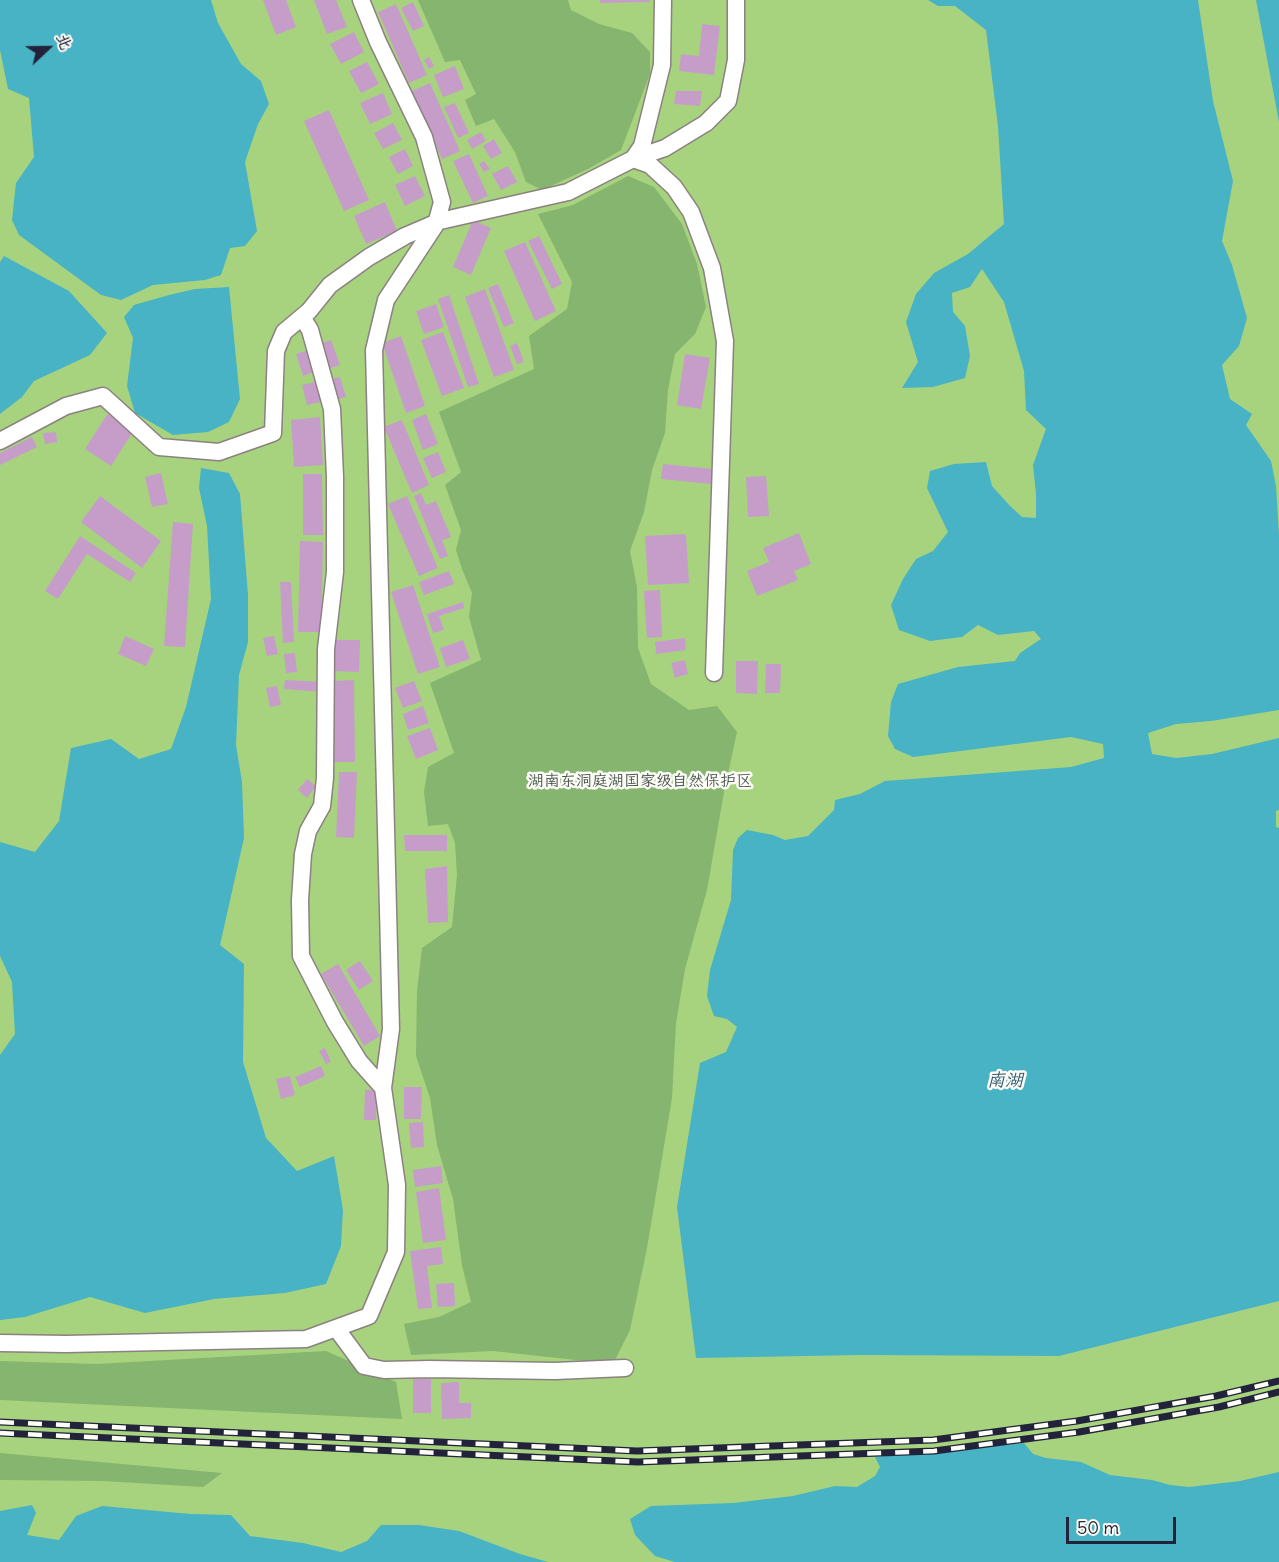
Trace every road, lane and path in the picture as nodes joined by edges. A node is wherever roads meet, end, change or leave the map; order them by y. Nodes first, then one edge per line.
1 (361, 0) edge
2 (663, 0) edge
3 (736, 0) edge
4 (633, 159) junction
5 (436, 224) junction
6 (302, 317) junction
7 (0, 441) edge
8 (714, 673) dead end
9 (383, 1088) junction
10 (336, 1328) junction
11 (0, 1343) edge
12 (625, 1368) dead end

1 - 5 street
2 - 4 street
3 - 4 street
4 - 5 street
4 - 8 street
5 - 6 street
5 - 9 street
6 - 7 street
6 - 9 street
9 - 10 street
10 - 11 street
10 - 12 street

